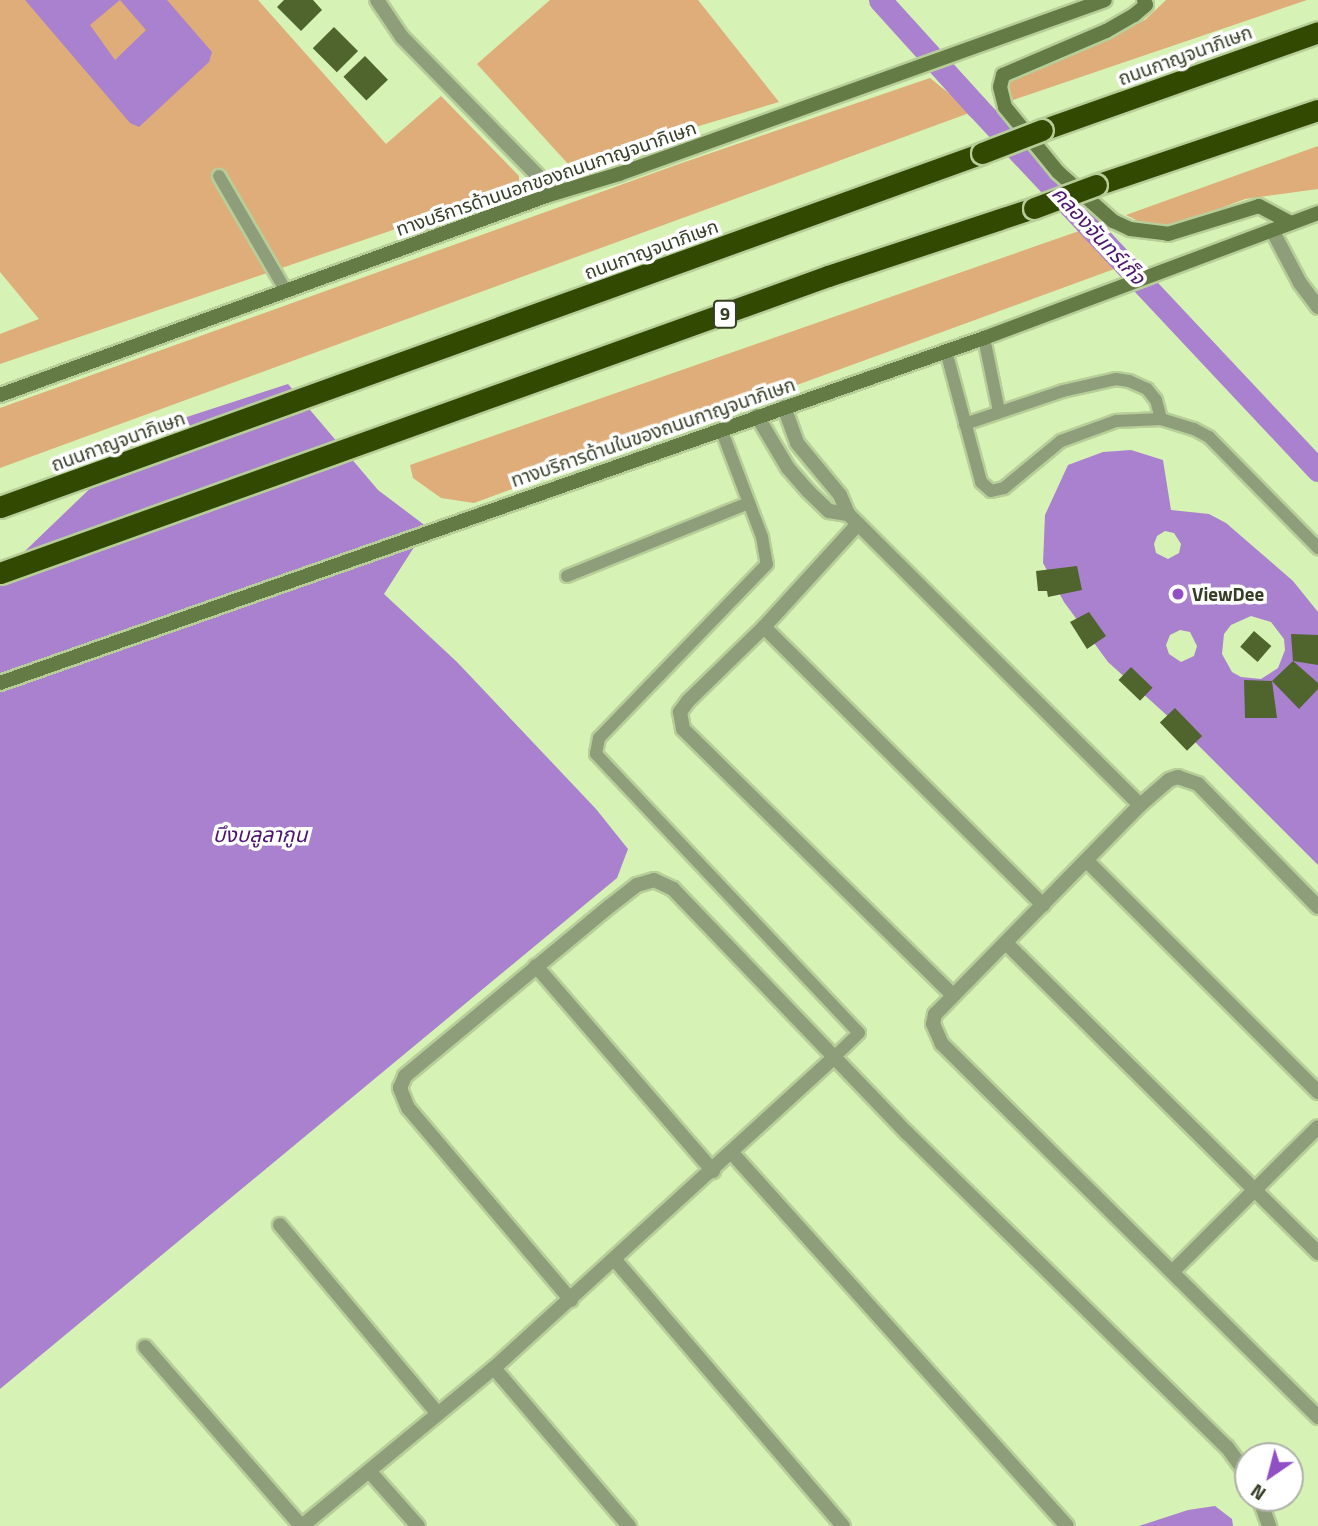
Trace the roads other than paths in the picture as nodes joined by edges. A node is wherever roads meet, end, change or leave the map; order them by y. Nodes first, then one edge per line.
1 (377, 0) edge
2 (1105, 0) edge
3 (1144, 0) edge
4 (1318, 32) edge
5 (1318, 110) edge
6 (219, 176) dead end
7 (549, 194) junction
8 (1318, 213) edge
9 (1292, 223) junction
10 (1272, 230) junction
11 (286, 291) junction
12 (1318, 307) edge
13 (984, 338) junction
14 (946, 351) junction
15 (0, 395) edge
16 (784, 407) junction
17 (999, 411) junction
18 (757, 416) junction
19 (1161, 418) junction
20 (965, 424) junction
21 (721, 429) junction
22 (749, 503) junction
23 (0, 507) edge
24 (853, 519) junction
25 (1318, 548) edge
26 (0, 573) edge
27 (567, 576) dead end
28 (764, 627) junction
29 (0, 683) edge
30 (1140, 805) junction
31 (1087, 861) junction
32 (1043, 905) junction
33 (1318, 907) edge
34 (1006, 943) junction
35 (536, 966) junction
36 (953, 995) junction
37 (834, 1057) junction
38 (1318, 1092) edge
39 (1318, 1127) edge
40 (732, 1153) junction
41 (713, 1171) junction
42 (1254, 1191) junction
43 (280, 1225) dead end
44 (1318, 1254) edge
45 (615, 1260) junction
46 (1173, 1271) junction
47 (571, 1300) junction
48 (145, 1347) dead end
49 (494, 1368) junction
50 (438, 1414) junction
51 (1318, 1418) edge
52 (1234, 1457) edge
53 (370, 1472) junction
54 (302, 1526) edge
55 (418, 1526) edge
56 (629, 1526) edge
57 (843, 1526) edge
58 (1067, 1526) edge

1 - 7 street
2 - 7 main road, ทางบริการด้านนอกของถนนกาญจนาภิเษก
3 - 9 main road
4 - 23 highway, ถนนกาญจนาภิเษก, bridge
5 - 26 highway, 9, bridge
6 - 11 lane
7 - 11 main road, ทางบริการด้านนอกของถนนกาญจนาภิเษก
8 - 9 main road, ทางบริการด้านในของถนนกาญจนาภิเษก
9 - 10 main road, ทางบริการด้านในของถนนกาญจนาภิเษก
10 - 12 street
10 - 13 main road, ทางบริการด้านในของถนนกาญจนาภิเษก
11 - 15 main road, ทางบริการด้านนอกของถนนกาญจนาภิเษก
13 - 14 main road, ทางบริการด้านในของถนนกาญจนาภิเษก
13 - 17 lane
14 - 16 main road, ทางบริการด้านในของถนนกาญจนาภิเษก
14 - 20 lane
16 - 18 main road, ทางบริการด้านในของถนนกาญจนาภิเษก
16 - 24 street
17 - 19 lane
17 - 20 lane
18 - 21 main road, ทางบริการด้านในของถนนกาญจนาภิเษก
18 - 24 street
19 - 20 lane
19 - 25 lane
21 - 22 lane
21 - 29 main road, ทางบริการด้านในของถนนกาญจนาภิเษก
22 - 27 lane
22 - 37 lane
24 - 28 street
24 - 30 street
28 - 32 street
28 - 36 street
30 - 31 street
30 - 33 street
31 - 32 street
31 - 38 street
32 - 34 street
34 - 36 street
34 - 42 street
35 - 37 street
35 - 41 street
35 - 47 street
36 - 46 street
37 - 40 street
37 - 52 street
39 - 42 street
40 - 41 street
40 - 58 street
41 - 45 street
42 - 44 street
42 - 46 street
43 - 50 street
45 - 47 street
45 - 57 street
46 - 51 street
47 - 49 street
48 - 54 street
49 - 50 street
49 - 56 street
50 - 53 street
53 - 54 street
53 - 55 street

